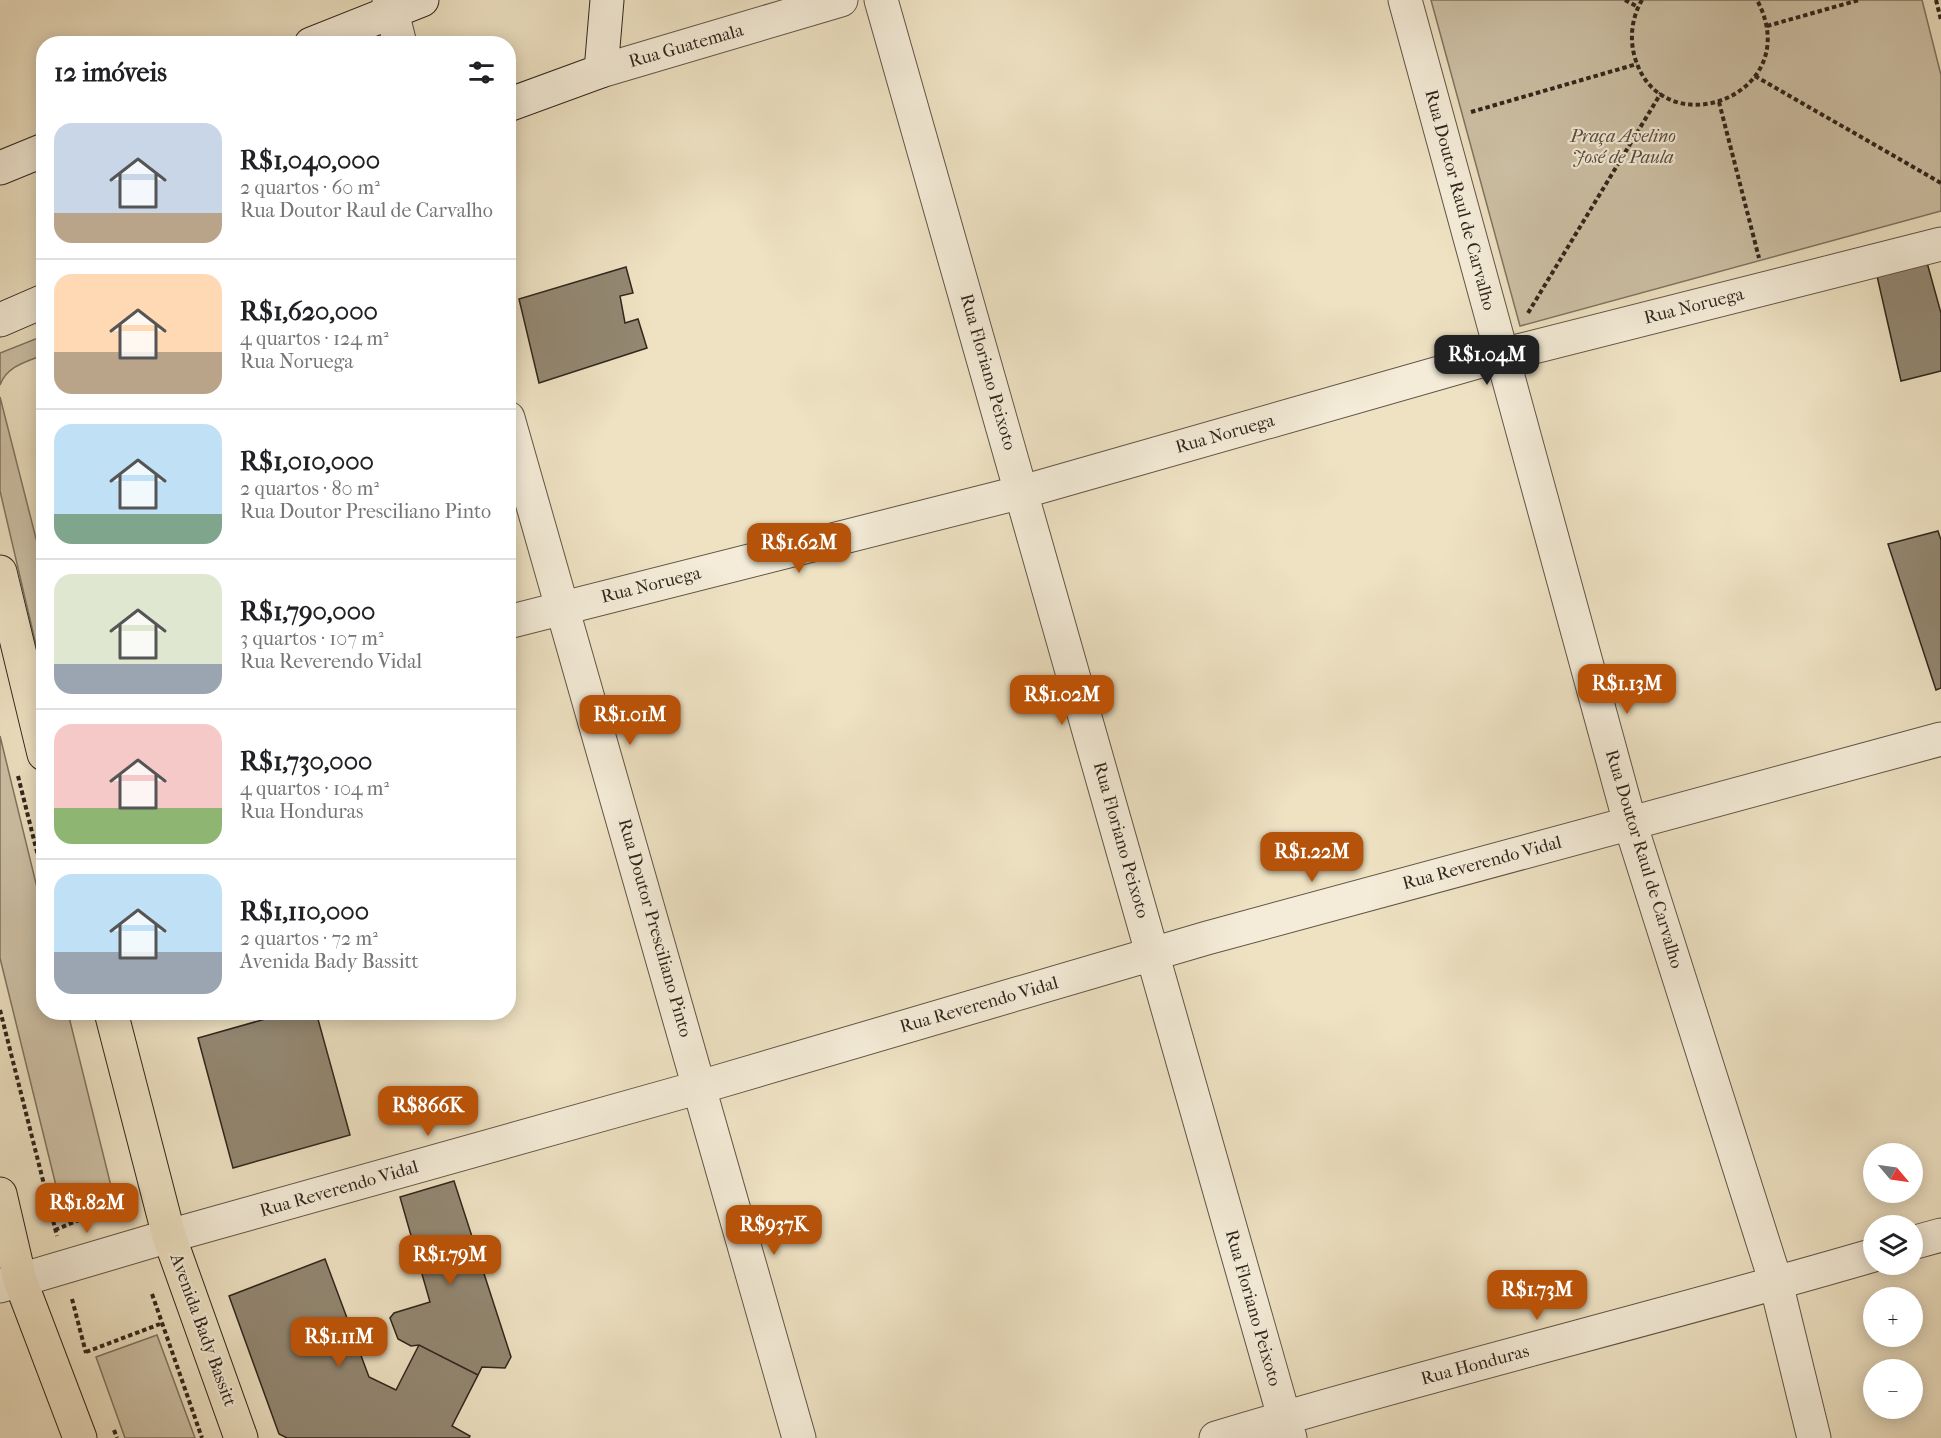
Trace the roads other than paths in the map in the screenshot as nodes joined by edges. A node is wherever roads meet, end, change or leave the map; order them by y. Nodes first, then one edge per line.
1 (422, 0) edge
2 (607, 0) edge
3 (841, 0) edge
4 (881, 0) edge
5 (1405, 0) edge
6 (390, 6) edge
7 (328, 36) edge
8 (398, 36) edge
9 (601, 71) junction
10 (516, 102) edge
11 (36, 153) edge
12 (0, 168) edge
13 (1941, 244) edge
14 (36, 304) edge
15 (0, 320) edge
16 (1502, 355) junction
17 (516, 445) edge
18 (1023, 492) junction
19 (0, 572) edge
20 (564, 607) junction
21 (516, 620) edge
22 (36, 721) edge
23 (1941, 739) edge
24 (1630, 823) junction
25 (1153, 954) junction
26 (113, 1020) edge
27 (700, 1088) junction
28 (0, 1194) edge
29 (1941, 1235) edge
30 (169, 1236) junction
31 (1923, 1240) edge
32 (1863, 1258) edge
33 (10, 1283) edge
34 (1776, 1283) junction
35 (1287, 1428) edge
36 (80, 1438) edge
37 (241, 1438) edge
38 (799, 1438) edge
39 (1216, 1438) edge
40 (1814, 1438) edge

1 - 6 street
2 - 9 street
3 - 9 street, Rua Guatemala
4 - 18 street, Rua Floriano Peixoto
5 - 16 street, Rua Doutor Raul de Carvalho
6 - 7 street
6 - 8 street
9 - 10 street, Rua Guatemala
11 - 12 street
13 - 16 street, Rua Noruega
14 - 15 street
16 - 18 street, Rua Noruega
16 - 24 street, Rua Doutor Raul de Carvalho
17 - 20 street, Rua Doutor Presciliano Pinto
18 - 20 street, Rua Noruega
18 - 25 street, Rua Floriano Peixoto
19 - 22 main road
20 - 21 street, Rua Noruega
20 - 27 street, Rua Doutor Presciliano Pinto
23 - 24 street, Rua Reverendo Vidal
24 - 25 street, Rua Reverendo Vidal
24 - 34 street, Rua Doutor Raul de Carvalho
25 - 27 street, Rua Reverendo Vidal
25 - 35 street, Rua Floriano Peixoto
26 - 30 main road, Avenida Bady Bassitt
27 - 30 street, Rua Reverendo Vidal
27 - 38 street, Rua Doutor Presciliano Pinto
28 - 33 main road
29 - 31 street
30 - 33 street, Rua Reverendo Vidal
30 - 37 main road, Avenida Bady Bassitt
32 - 34 street, Rua Honduras
33 - 36 main road
34 - 35 street, Rua Honduras
34 - 40 street, Rua Doutor Raul de Carvalho
35 - 39 street, Rua Honduras

